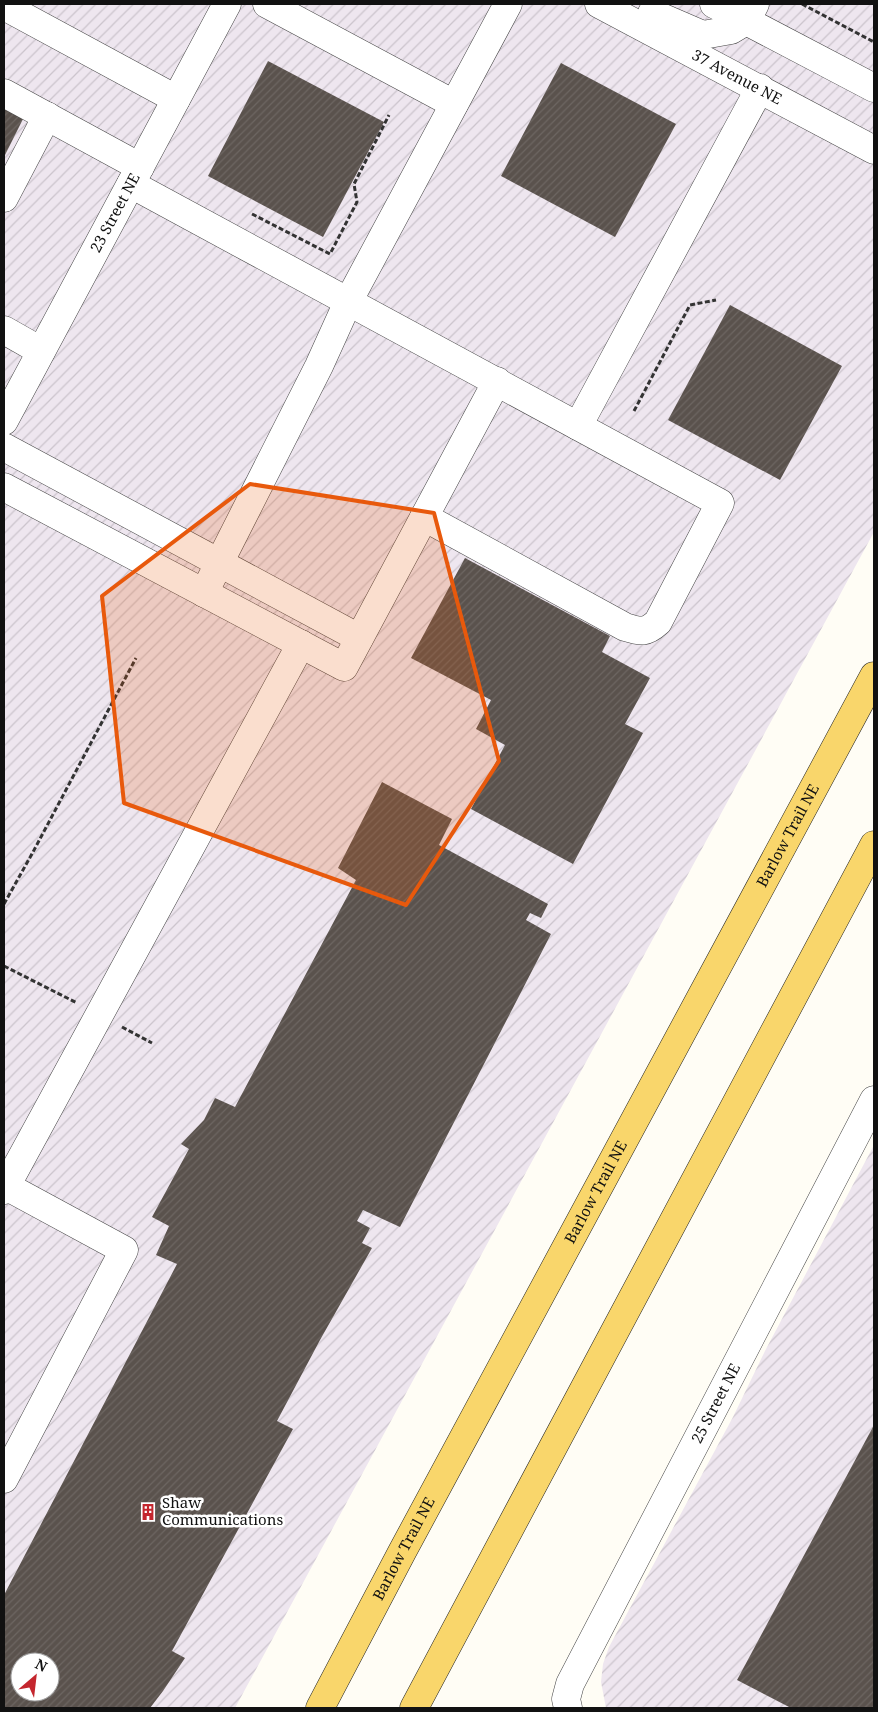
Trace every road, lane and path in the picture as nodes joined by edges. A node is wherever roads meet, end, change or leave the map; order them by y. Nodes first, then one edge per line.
1 (227, 4) edge
2 (268, 4) edge
3 (508, 4) edge
4 (599, 4) edge
5 (633, 4) edge
6 (714, 4) edge
7 (802, 4) edge
8 (4, 6) edge
9 (751, 12) edge
10 (874, 42) edge
11 (760, 88) junction
12 (874, 88) edge
13 (4, 93) edge
14 (176, 99) junction
15 (454, 104) junction
16 (389, 115) dead end
17 (47, 116) junction
18 (874, 150) edge
19 (135, 175) junction
20 (4, 198) edge
21 (252, 214) dead end
22 (716, 300) dead end
23 (348, 302) junction
24 (4, 330) edge
25 (41, 351) junction
26 (496, 381) junction
27 (11, 391) edge
28 (634, 411) dead end
29 (4, 421) edge
30 (578, 426) junction
31 (4, 447) edge
32 (4, 487) edge
33 (424, 517) junction
34 (220, 563) junction
35 (204, 593) junction
36 (359, 638) junction
37 (301, 644) junction
38 (136, 658) dead end
39 (874, 676) edge
40 (874, 845) edge
41 (4, 904) edge
42 (874, 1100) edge
43 (4, 1187) edge
44 (4, 1480) edge
45 (320, 1708) edge
46 (414, 1708) edge
47 (568, 1708) edge

1 - 14 street, 23 Street NE
2 - 15 street
3 - 15 street
4 - 11 street, 37 Avenue NE
5 - 9 street
6 - 9 street
7 - 10 path
8 - 14 street
9 - 12 street
11 - 18 street, 37 Avenue NE
11 - 30 street
13 - 17 street
14 - 19 street, 23 Street NE
15 - 23 street
16 - 21 path
17 - 19 street
17 - 20 street
19 - 23 street
19 - 25 street, 23 Street NE
22 - 28 path
23 - 26 street
23 - 34 street
24 - 25 street
25 - 27 street, 23 Street NE
26 - 30 street
26 - 33 street
27 - 29 street, 23 Street NE
30 - 33 street
31 - 34 street
32 - 35 street
33 - 36 street
34 - 35 street
34 - 36 street
35 - 37 street
36 - 37 street
37 - 43 street
38 - 41 path
39 - 45 main road, Barlow Trail NE
40 - 46 main road
42 - 47 street, 25 Street NE
43 - 44 street

